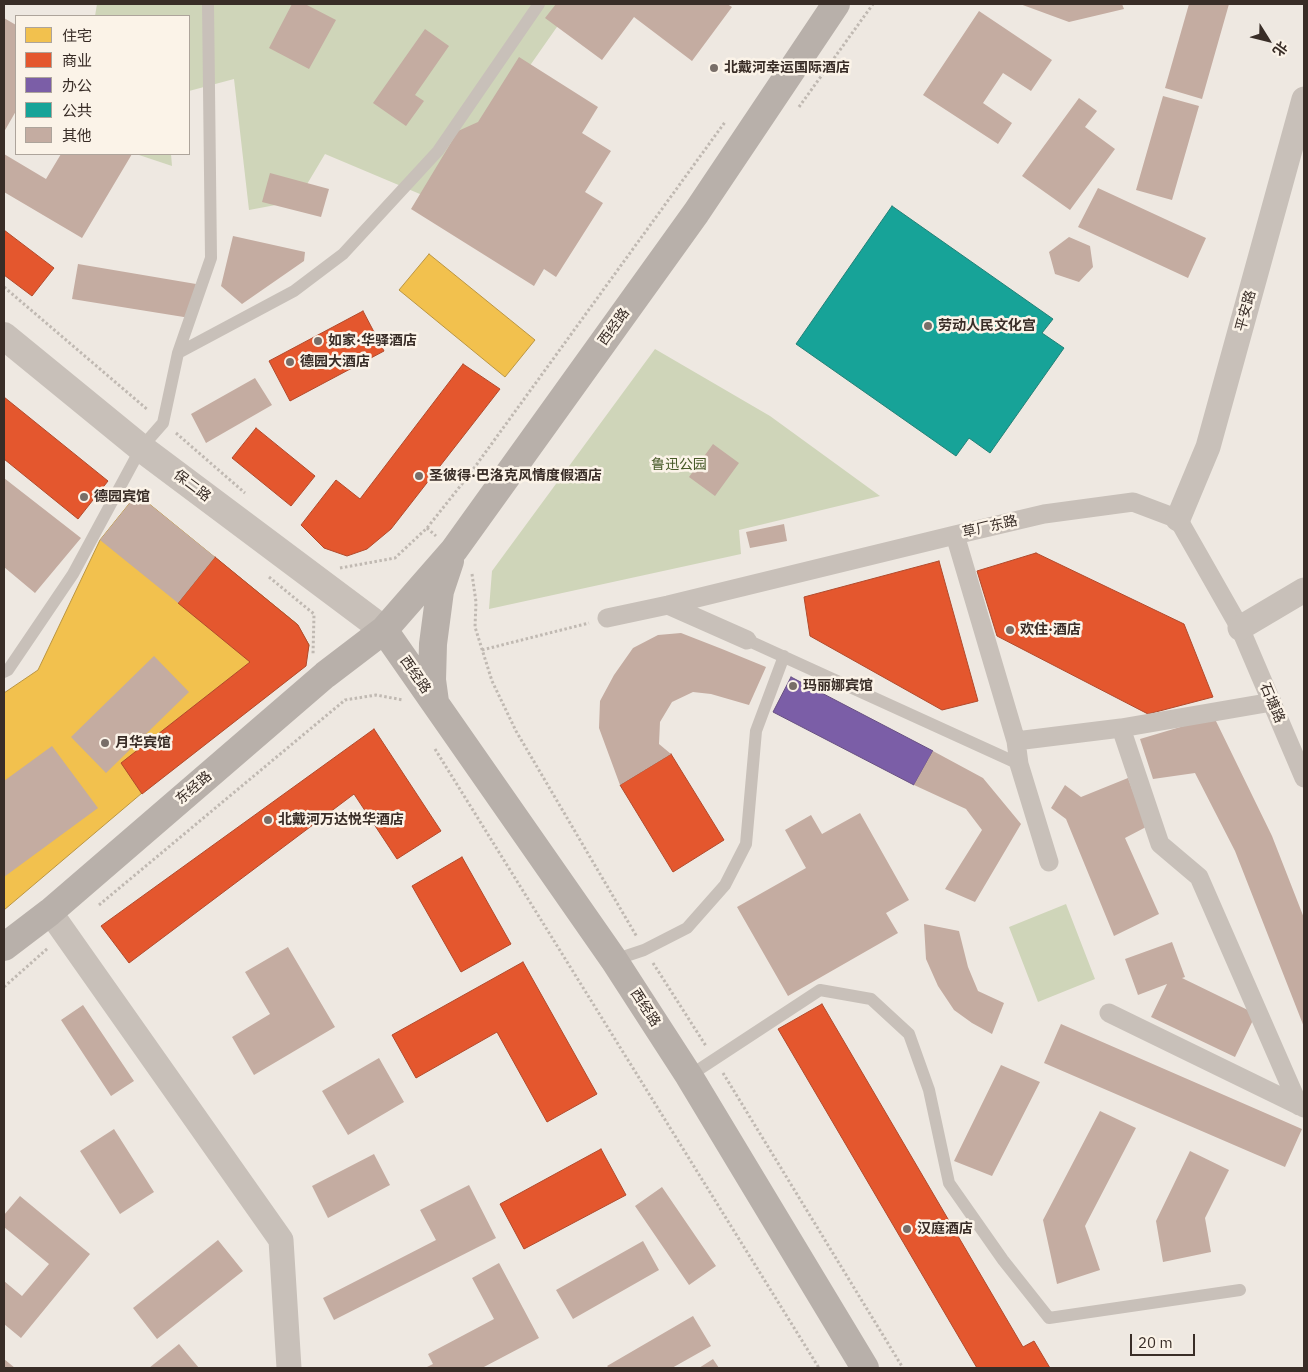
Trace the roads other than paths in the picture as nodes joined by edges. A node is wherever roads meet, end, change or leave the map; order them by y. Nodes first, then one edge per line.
1 (208, 4) edge
2 (538, 4) edge
3 (836, 4) edge
4 (1304, 100) edge
5 (4, 336) edge
6 (178, 353) junction
7 (142, 448) junction
8 (1178, 519) junction
9 (955, 534) junction
10 (454, 550) junction
11 (1304, 590) edge
12 (668, 605) junction
13 (607, 618) road end
14 (1240, 628) junction
15 (384, 630) junction
16 (747, 640) joint
17 (784, 656) junction
18 (4, 672) edge
19 (435, 702) junction
20 (1272, 702) junction
21 (1121, 728) junction
22 (1016, 741) junction
23 (1020, 764) junction
24 (1304, 778) edge
25 (1049, 862) dead end
26 (58, 922) junction
27 (4, 947) edge
28 (614, 960) junction
29 (1109, 1013) dead end
30 (690, 1076) junction
31 (1302, 1107) edge
32 (1240, 1290) dead end
33 (289, 1368) edge
34 (865, 1368) edge

1 - 6 lane
2 - 6 lane
3 - 10 main road, 西经路
4 - 8 street, 平安路
5 - 7 street, 保二路
6 - 7 lane
7 - 15 street, 保二路
7 - 18 lane
8 - 9 street, 草厂东路
8 - 14 street
9 - 12 street, 草厂东路
9 - 22 street
10 - 15 main road, 西经路
10 - 19 main road
11 - 14 street
12 - 13 street, 草厂东路
12 - 16 street
14 - 20 street, 石塘路
15 - 19 main road, 西经路
15 - 26 main road, 东经路
16 - 17 lane
17 - 23 lane
17 - 28 lane
19 - 28 main road, 西经路
20 - 21 street
20 - 24 street, 石塘路
21 - 22 street
21 - 31 street
22 - 23 street
23 - 25 street
26 - 27 main road, 东经路
26 - 33 street
28 - 30 main road, 西经路
29 - 31 street
30 - 32 lane
30 - 34 main road, 西经路

